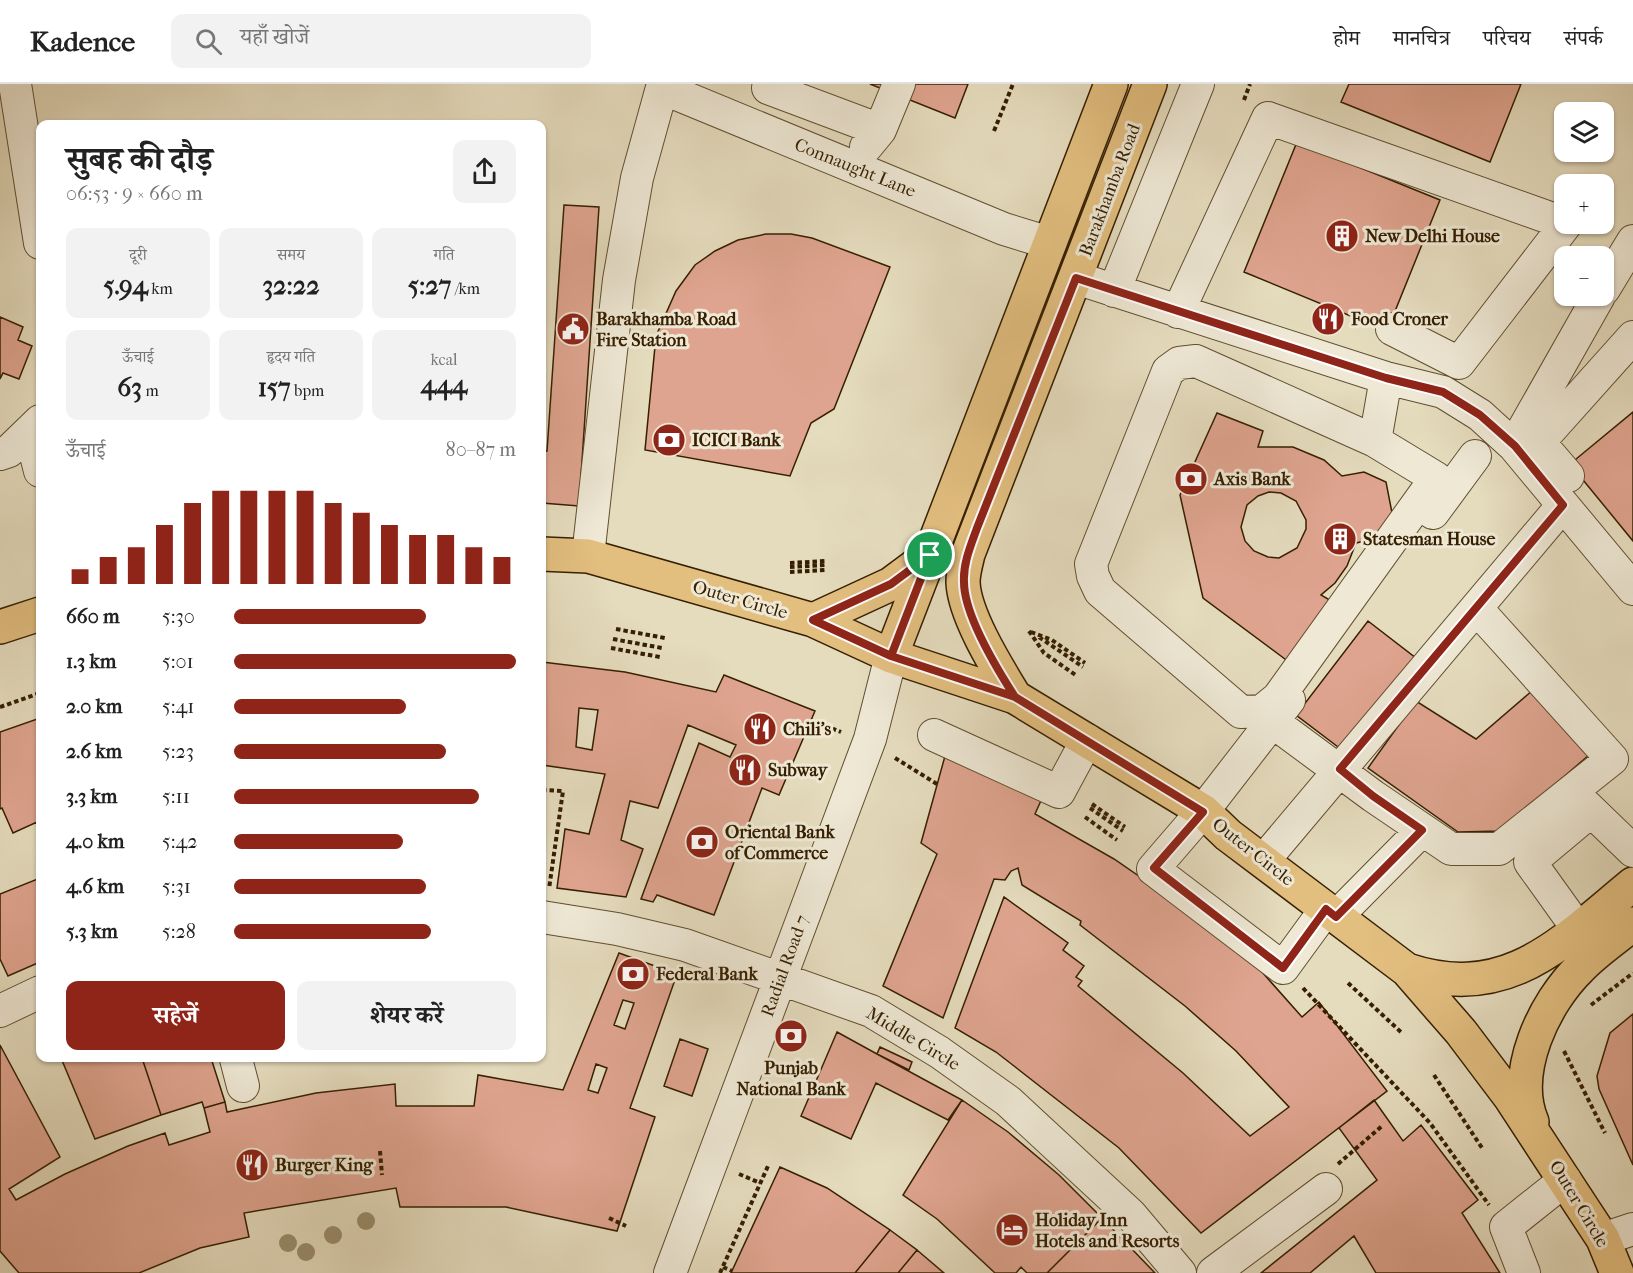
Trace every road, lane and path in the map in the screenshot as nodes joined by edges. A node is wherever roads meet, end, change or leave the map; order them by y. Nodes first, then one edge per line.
1 (15, 84) edge
2 (899, 84) edge
3 (1012, 84) edge
4 (1111, 84) edge
5 (1150, 84) edge
6 (1198, 84) edge
7 (662, 86) edge
8 (769, 86) edge
9 (744, 122) junction
10 (880, 130) junction
11 (994, 131) dead end
12 (849, 165) junction
13 (36, 218) edge
14 (1554, 219) edge
15 (1557, 234) edge
16 (1633, 241) edge
17 (1050, 243) junction
18 (1614, 272) edge
19 (1076, 278) junction
20 (1114, 291) junction
21 (1592, 308) edge
22 (1178, 312) junction
23 (1392, 329) dead end
24 (1628, 343) edge
25 (1386, 378) junction
26 (35, 426) edge
27 (1375, 441) junction
28 (1515, 446) junction
29 (0, 454) edge
30 (1475, 456) dead end
31 (1563, 505) junction
32 (546, 554) edge
33 (930, 555) junction
34 (1633, 555) edge
35 (588, 556) junction
36 (790, 567) joint
37 (1633, 589) edge
38 (1477, 609) junction
39 (36, 615) edge
40 (813, 620) junction
41 (0, 627) edge
42 (616, 629) dead end
43 (664, 638) dead end
44 (613, 639) dead end
45 (611, 648) dead end
46 (662, 648) dead end
47 (891, 656) junction
48 (660, 657) dead end
49 (1084, 665) dead end
50 (1077, 676) dead end
51 (36, 694) edge
52 (1015, 697) junction
53 (0, 707) edge
54 (811, 720) dead end
55 (1273, 722) junction
56 (844, 734) dead end
57 (934, 735) dead end
58 (1087, 740) junction
59 (891, 756) dead end
60 (1340, 769) junction
61 (938, 784) dead end
62 (546, 790) edge
63 (1582, 801) junction
64 (1091, 806) dead end
65 (1203, 812) junction
66 (1084, 817) dead end
67 (1124, 829) dead end
68 (1422, 830) junction
69 (1117, 840) dead end
70 (1633, 851) edge
71 (1264, 860) junction
72 (1633, 884) edge
73 (546, 904) edge
74 (1331, 913) junction
75 (546, 918) edge
76 (1633, 924) edge
77 (1578, 929) junction
78 (1283, 968) junction
79 (1407, 970) junction
80 (1633, 973) edge
81 (781, 978) junction
82 (1348, 983) dead end
83 (36, 994) edge
84 (1586, 1010) dead end
85 (0, 1011) edge
86 (1402, 1033) dead end
87 (1564, 1051) dead end
88 (1434, 1075) dead end
89 (1605, 1133) dead end
90 (1541, 1143) junction
91 (1482, 1148) dead end
92 (380, 1151) dead end
93 (768, 1166) dead end
94 (382, 1175) dead end
95 (1565, 1180) junction
96 (1326, 1189) dead end
97 (609, 1218) dead end
98 (626, 1226) dead end
99 (1506, 1227) junction
100 (1618, 1234) edge
101 (723, 1267) junction
102 (732, 1271) dead end
103 (670, 1273) edge
104 (720, 1273) edge
105 (1180, 1273) edge
106 (1213, 1273) edge
107 (1524, 1273) edge
108 (1617, 1273) edge

1 - 13 street
2 - 10 street
3 - 11 path
4 - 17 main road, Barakhamba Road
5 - 19 main road, Barakhamba Road
6 - 20 street
7 - 9 street, Connaught Lane
7 - 35 street
8 - 9 street
8 - 10 street
9 - 12 street, Connaught Lane
10 - 12 street
12 - 17 street, Connaught Lane
14 - 22 street
15 - 23 street
16 - 18 street
17 - 33 main road, Barakhamba Road
19 - 20 street
19 - 52 main road, Barakhamba Road
20 - 22 street
21 - 24 street
21 - 28 street
22 - 25 street
24 - 34 street
25 - 27 street
25 - 28 street
26 - 29 street
27 - 27 street
28 - 31 street
30 - 55 street
31 - 37 street
31 - 38 street
32 - 35 main road, Outer Circle
33 - 40 main road
33 - 47 main road, Barakhamba Road
35 - 40 main road, Outer Circle
36 - 36 path
38 - 60 street
38 - 63 street
39 - 41 main road
40 - 47 main road, Outer Circle
42 - 43 path
44 - 46 path
45 - 48 path
47 - 52 main road, Outer Circle
47 - 81 street, Radial Road 7
49 - 50 path
51 - 53 path
52 - 58 main road, Outer Circle
54 - 56 path
55 - 60 street
55 - 65 street
57 - 58 street
58 - 65 main road, Outer Circle
59 - 61 path
60 - 68 street
60 - 71 street
62 - 73 path
63 - 68 street
63 - 70 street
63 - 77 street
64 - 67 path
65 - 71 main road, Outer Circle
65 - 78 street
66 - 69 path
68 - 74 street
71 - 74 main road, Outer Circle
72 - 77 main road
74 - 78 street
74 - 79 main road, Outer Circle
75 - 81 street, Middle Circle
76 - 90 main road
77 - 79 main road
78 - 99 path
79 - 90 main road, Outer Circle
80 - 84 path
81 - 103 street, Radial Road 7
81 - 105 street, Middle Circle
82 - 86 path
83 - 85 street
87 - 89 path
88 - 91 path
90 - 95 main road, Outer Circle
92 - 94 path
93 - 101 path
95 - 99 street
95 - 100 main road, Outer Circle
96 - 106 street
97 - 98 path
99 - 107 street
100 - 108 main road, Outer Circle
101 - 102 path
101 - 104 path

